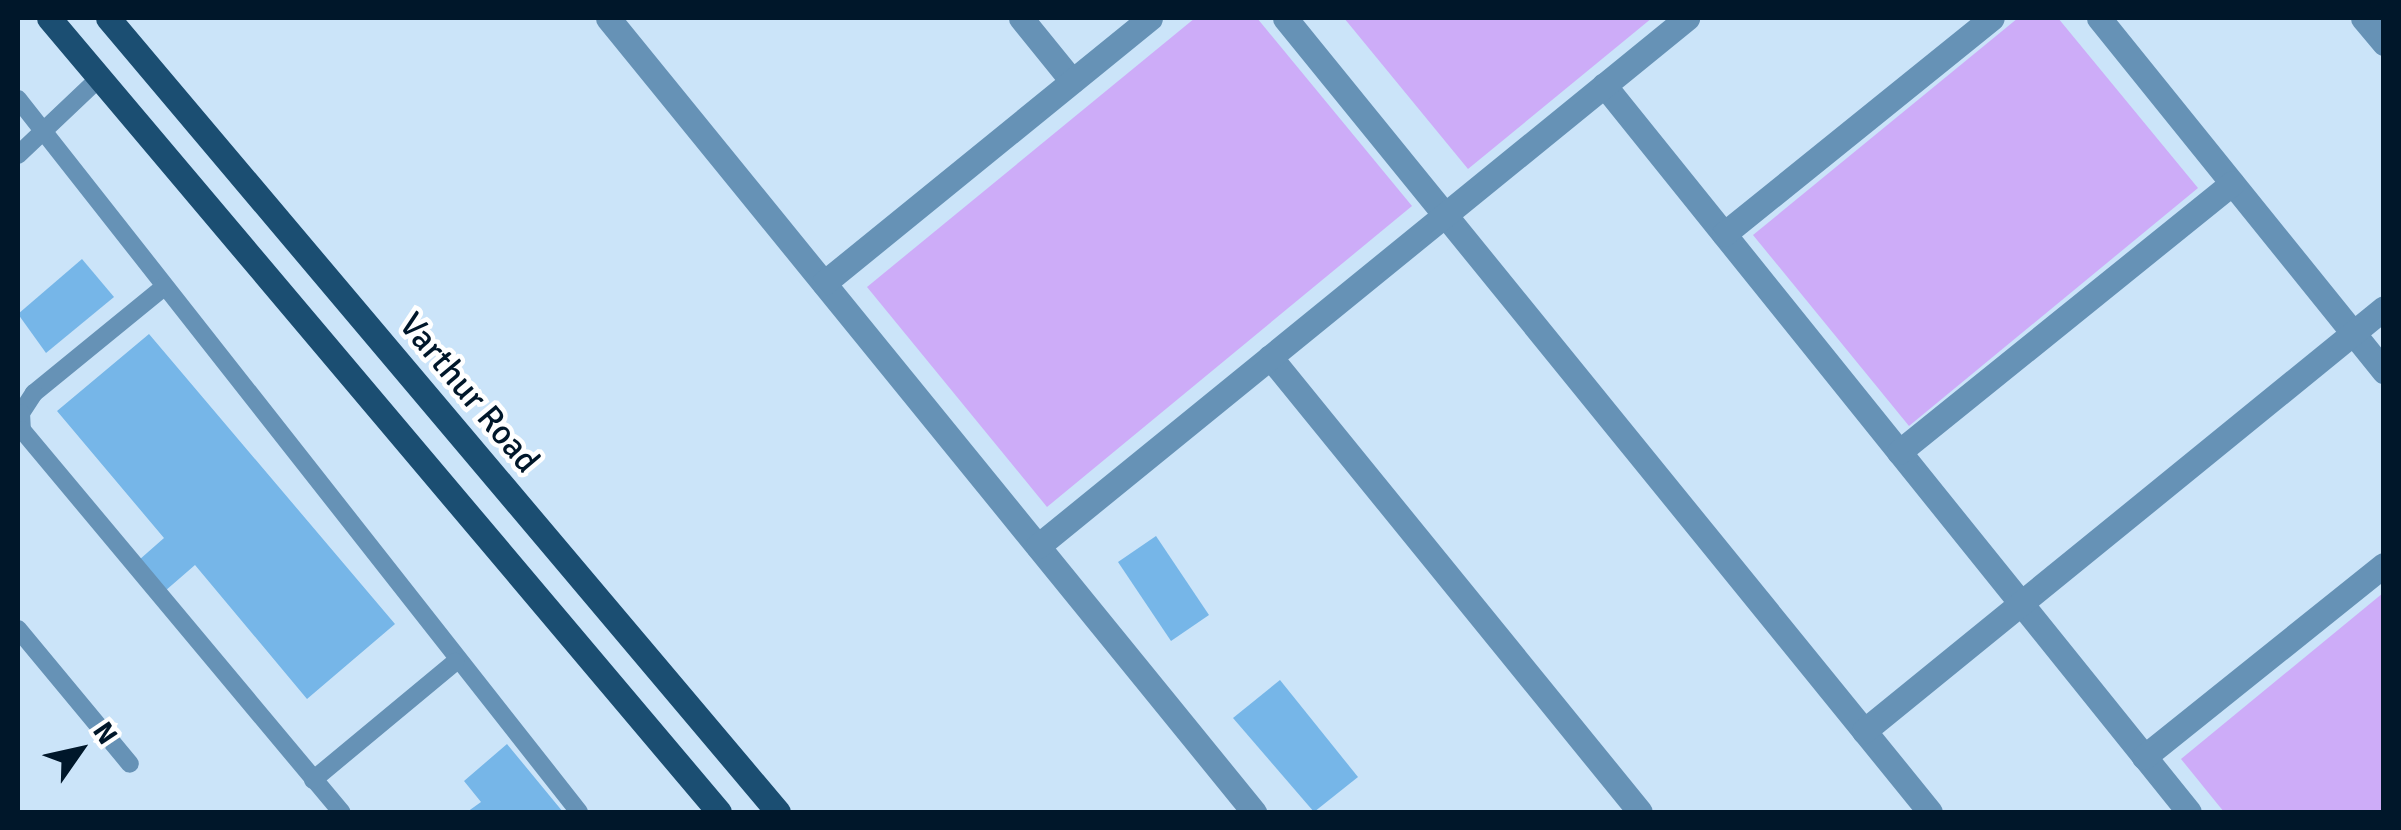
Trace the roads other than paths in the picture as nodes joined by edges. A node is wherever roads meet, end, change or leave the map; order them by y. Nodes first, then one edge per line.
1 (49, 18) edge
2 (108, 18) edge
3 (608, 18) edge
4 (1021, 18) edge
5 (1150, 18) edge
6 (1285, 18) edge
7 (1687, 18) edge
8 (1992, 18) edge
9 (2099, 18) edge
10 (2363, 18) edge
11 (2384, 43) edge
12 (99, 78) junction
13 (1072, 81) junction
14 (1604, 85) junction
15 (18, 100) edge
16 (43, 131) junction
17 (18, 155) edge
18 (2232, 183) junction
19 (1445, 215) junction
20 (1724, 234) junction
21 (824, 283) junction
22 (164, 287) junction
23 (2384, 308) edge
24 (2353, 333) junction
25 (1270, 358) junction
26 (2384, 371) edge
27 (19, 414) edge
28 (1899, 452) junction
29 (1038, 546) junction
30 (2384, 565) edge
31 (2021, 604) junction
32 (18, 629) edge
33 (454, 662) junction
34 (1864, 731) junction
35 (2144, 757) junction
36 (130, 764) dead end
37 (313, 780) junction
38 (341, 812) edge
39 (579, 812) edge
40 (719, 812) edge
41 (778, 812) edge
42 (1254, 812) edge
43 (1640, 812) edge
44 (1930, 812) edge
45 (2189, 812) edge

1 - 12 main road
2 - 41 main road, Varthur Road
3 - 21 street
4 - 13 street
5 - 13 street
6 - 19 street
7 - 14 street
8 - 20 street
9 - 18 street
10 - 11 street
12 - 16 lane
12 - 40 main road
13 - 21 street
14 - 19 street
14 - 20 street
15 - 16 lane
16 - 17 lane
16 - 22 lane
18 - 24 street
18 - 28 street
19 - 25 street
19 - 34 street
20 - 28 street
21 - 29 street
22 - 27 lane
22 - 33 lane
23 - 24 street
24 - 26 street
24 - 31 street
25 - 29 street
25 - 43 street
27 - 37 lane
28 - 31 street
29 - 42 street
30 - 35 street
31 - 34 street
31 - 35 street
32 - 36 lane
33 - 37 lane
33 - 39 lane
34 - 44 street
35 - 45 street
37 - 38 lane

